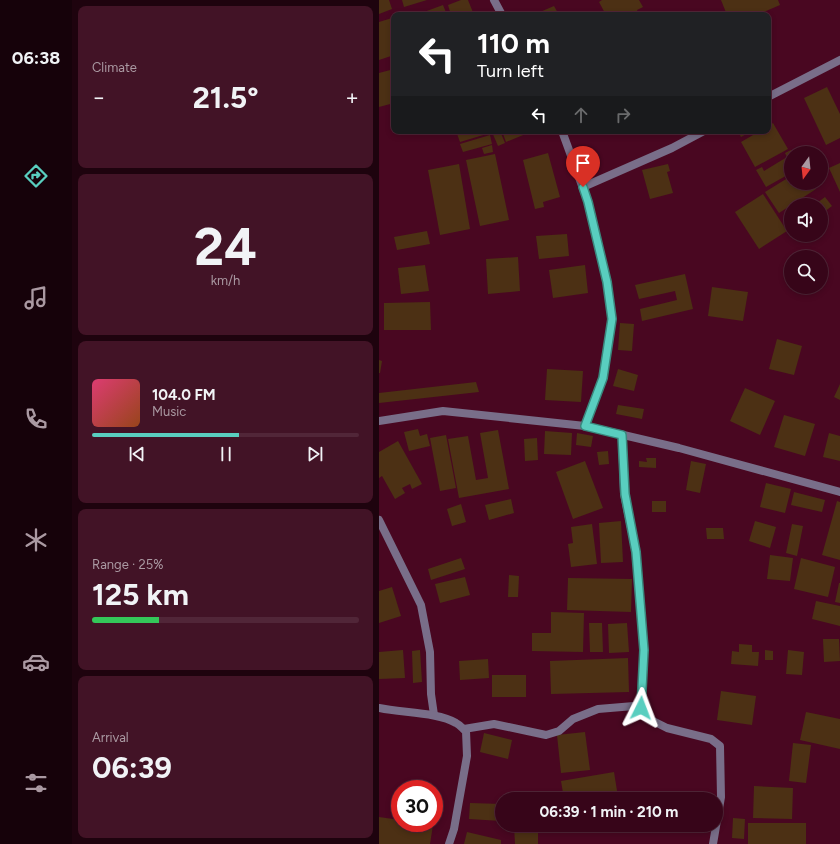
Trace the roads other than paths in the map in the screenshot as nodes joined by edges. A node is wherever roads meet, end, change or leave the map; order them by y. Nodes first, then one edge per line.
1 (494, 0) edge
2 (500, 12) edge
3 (840, 60) edge
4 (771, 95) edge
5 (563, 134) edge
6 (698, 134) edge
7 (583, 187) junction
8 (379, 421) edge
9 (585, 426) junction
10 (622, 435) junction
11 (840, 492) edge
12 (379, 520) edge
13 (379, 708) edge
14 (641, 708) junction
15 (434, 714) junction
16 (464, 730) junction
17 (449, 844) edge
18 (713, 844) edge

1 - 2 street
3 - 4 street
5 - 7 street
6 - 7 street
7 - 9 street
8 - 9 street
9 - 10 street
10 - 11 street
10 - 14 street
12 - 15 street
13 - 15 street
14 - 16 street
14 - 18 street
15 - 16 street
16 - 17 street

